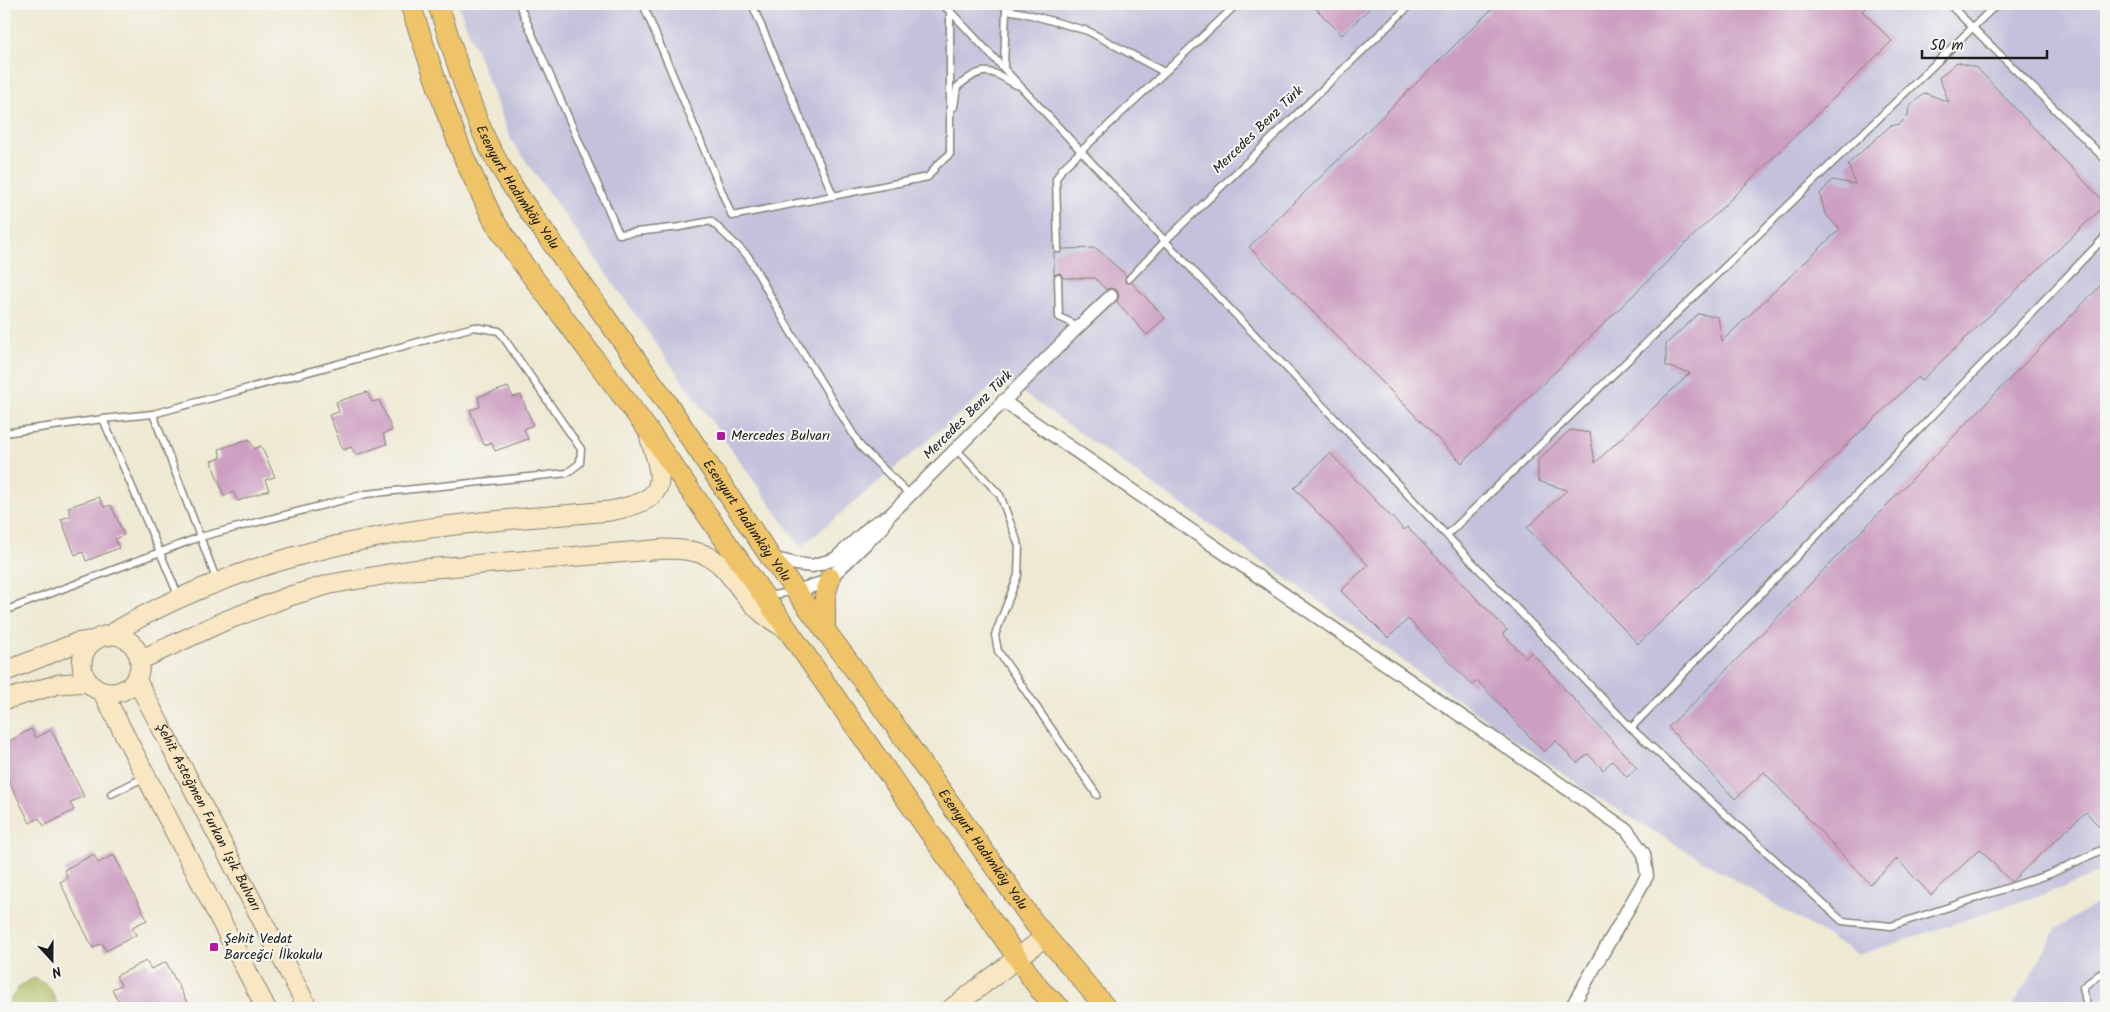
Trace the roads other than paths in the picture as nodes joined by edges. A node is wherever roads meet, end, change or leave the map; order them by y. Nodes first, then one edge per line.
1 (410, 4) edge
2 (438, 4) edge
3 (518, 4) edge
4 (642, 4) edge
5 (752, 4) edge
6 (941, 4) edge
7 (948, 4) edge
8 (1237, 4) edge
9 (1411, 4) edge
10 (1949, 4) edge
11 (1997, 4) edge
12 (1007, 7) edge
13 (950, 11) junction
14 (1972, 26) junction
15 (1004, 68) junction
16 (1164, 72) junction
17 (1023, 89) junction
18 (951, 123) junction
19 (1081, 151) junction
20 (2106, 160) edge
21 (833, 194) junction
22 (2106, 236) edge
23 (1165, 241) junction
24 (1058, 249) dead end
25 (1058, 278) dead end
26 (1129, 279) dead end
27 (1111, 296) dead end
28 (1076, 329) junction
29 (1003, 402) junction
30 (152, 414) junction
31 (103, 419) junction
32 (645, 426) junction
33 (4, 433) edge
34 (956, 449) junction
35 (910, 495) junction
36 (890, 515) junction
37 (1447, 535) junction
38 (200, 537) junction
39 (160, 552) junction
40 (771, 558) junction
41 (830, 578) junction
42 (218, 582) junction
43 (796, 591) junction
44 (766, 596) junction
45 (179, 598) junction
46 (4, 611) edge
47 (826, 631) junction
48 (790, 632) junction
49 (102, 638) junction
50 (140, 660) junction
51 (4, 672) edge
52 (136, 679) junction
53 (88, 682) junction
54 (104, 692) junction
55 (4, 700) edge
56 (1630, 728) junction
57 (146, 776) junction
58 (111, 794) dead end
59 (1097, 795) dead end
60 (2106, 848) edge
61 (1045, 937) junction
62 (1018, 958) junction
63 (2106, 975) edge
64 (266, 1008) edge
65 (308, 1008) edge
66 (952, 1008) edge
67 (1060, 1008) edge
68 (1106, 1008) edge
69 (1571, 1008) edge
70 (2087, 1008) edge

1 - 32 main road, Esenyurt Hadımköy Yolu
2 - 40 main road, Esenyurt Hadımköy Yolu
3 - 35 lane
4 - 21 lane
5 - 21 lane
6 - 13 lane
7 - 13 lane
8 - 16 lane
9 - 23 lane, Mercedes Benz Türk
10 - 14 lane
11 - 14 lane
12 - 15 lane
12 - 16 lane
13 - 15 lane
13 - 18 lane
14 - 20 lane
14 - 37 lane
15 - 17 lane
16 - 19 lane
17 - 18 lane
17 - 19 lane
18 - 21 lane
19 - 23 lane
19 - 24 lane
22 - 56 lane
23 - 26 lane, Mercedes Benz Türk
23 - 37 lane
25 - 28 lane
27 - 28 street, Mercedes Benz Türk
28 - 29 street, Mercedes Benz Türk
29 - 34 street, Mercedes Benz Türk
29 - 69 street
30 - 31 lane
30 - 38 lane
30 - 38 lane
31 - 33 lane
31 - 39 lane
32 - 42 main road
32 - 44 main road, Esenyurt Hadımköy Yolu
34 - 35 street, Mercedes Benz Türk
34 - 59 lane
35 - 36 street, Mercedes Benz Türk
36 - 40 street, Mercedes Benz Türk
36 - 41 street, Mercedes Benz Türk
37 - 56 lane
38 - 39 lane
38 - 42 lane
39 - 45 lane
39 - 46 lane
40 - 43 main road, Esenyurt Hadımköy Yolu
41 - 43 street, Mercedes Benz Türk
41 - 47 main road
42 - 45 main road
43 - 44 lane
43 - 47 main road, Esenyurt Hadımköy Yolu
44 - 48 main road, Esenyurt Hadımköy Yolu
45 - 49 main road
47 - 61 main road, Esenyurt Hadımköy Yolu
48 - 50 main road
48 - 62 main road, Esenyurt Hadımköy Yolu
49 - 50 main road
49 - 51 main road
49 - 53 main road
50 - 52 main road
52 - 54 main road
52 - 65 main road, Şehit Asteğmen Furkan Işık Bulvarı
53 - 54 main road
53 - 55 main road
54 - 57 main road
56 - 60 lane
57 - 58 lane
57 - 64 main road
61 - 62 main road
61 - 68 main road, Esenyurt Hadımköy Yolu
62 - 66 main road
62 - 67 main road, Esenyurt Hadımköy Yolu
63 - 70 lane

